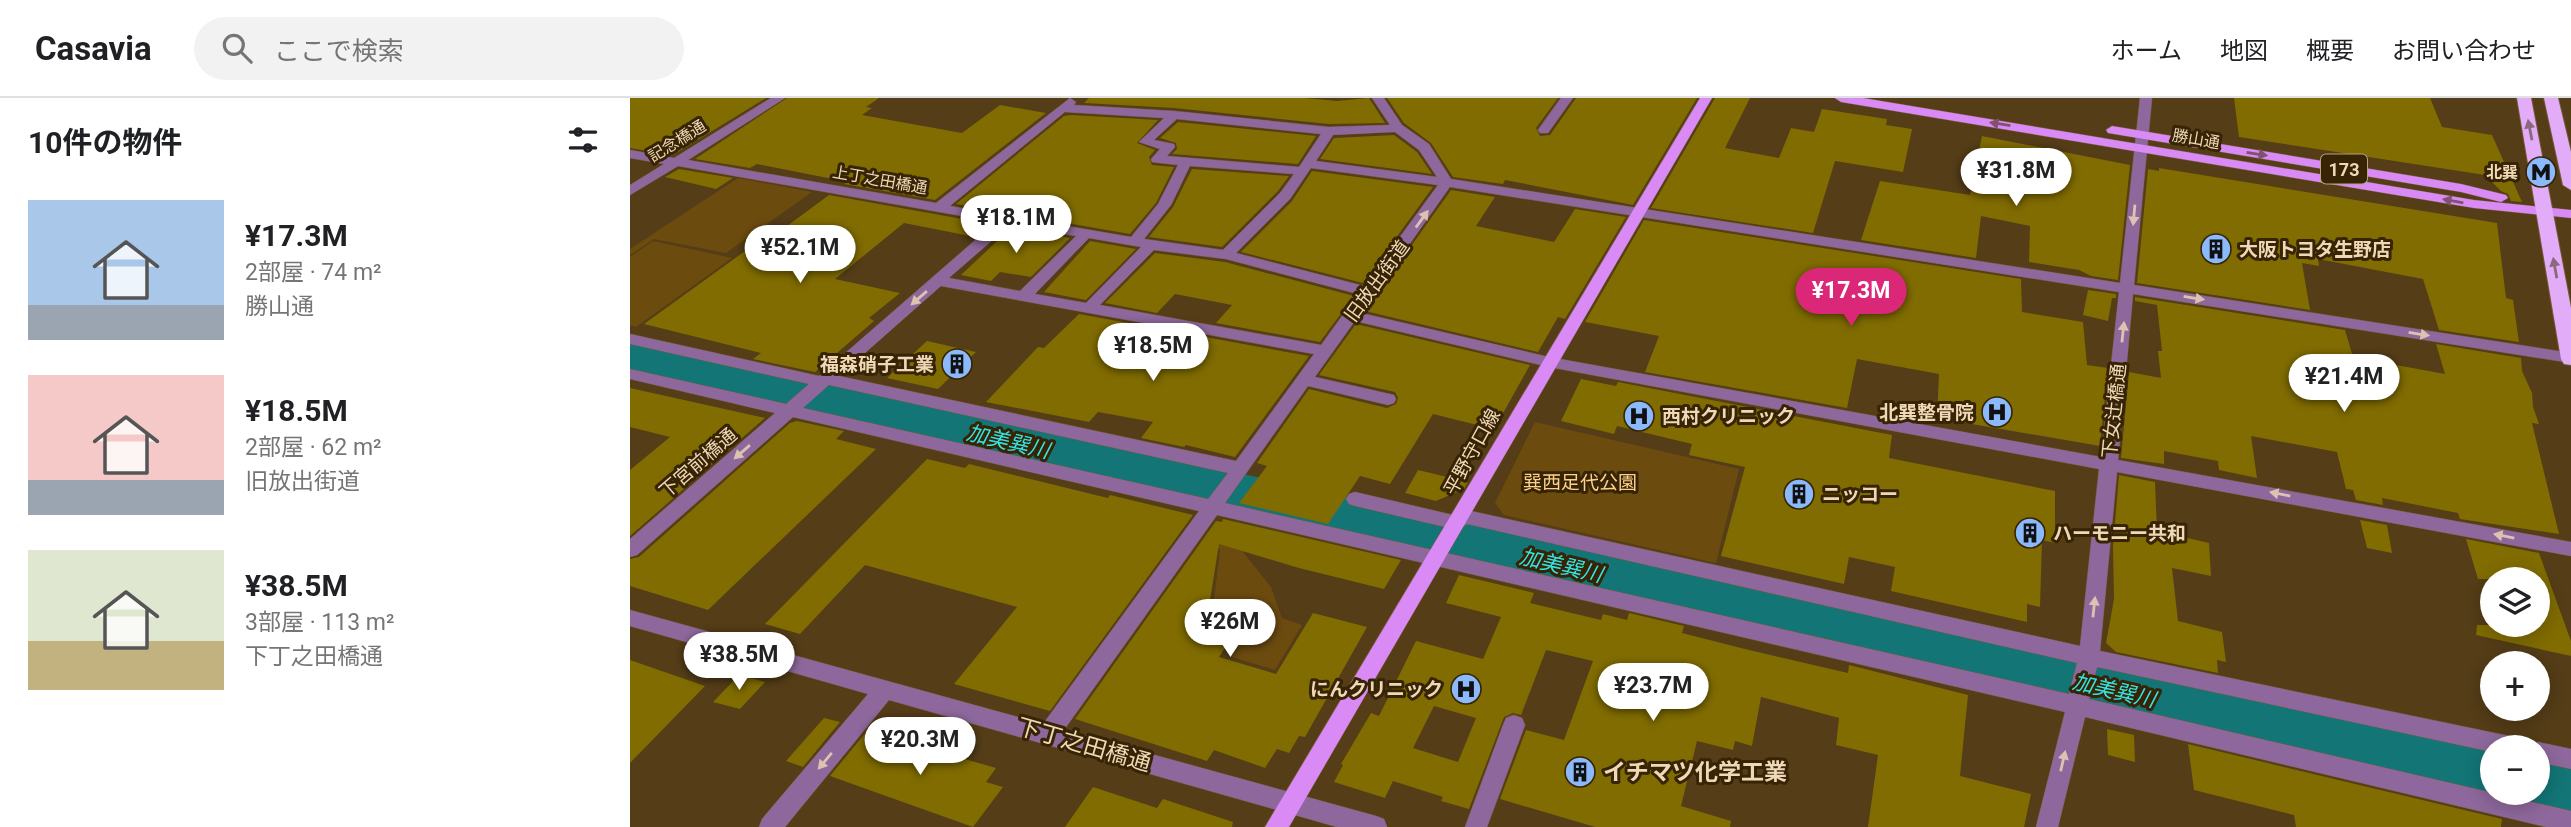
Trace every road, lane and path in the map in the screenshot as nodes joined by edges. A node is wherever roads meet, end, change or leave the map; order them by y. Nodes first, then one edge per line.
1 (779, 98) edge
2 (1075, 98) edge
3 (1166, 98) edge
4 (1378, 98) edge
5 (1567, 98) edge
6 (1706, 98) edge
7 (1841, 98) edge
8 (1914, 98) edge
9 (2146, 98) edge
10 (2524, 98) edge
11 (2551, 98) edge
12 (1062, 108) junction
13 (1154, 114) junction
14 (1174, 115) junction
15 (1398, 128) junction
16 (2564, 129) edge
17 (1544, 130) dead end
18 (1329, 131) junction
19 (2140, 141) junction
20 (630, 154) edge
21 (1186, 161) junction
22 (676, 162) junction
23 (1306, 168) junction
24 (1447, 181) junction
25 (2571, 185) edge
26 (630, 191) edge
27 (939, 208) junction
28 (2545, 210) junction
29 (1640, 211) junction
30 (2571, 214) edge
31 (1007, 220) junction
32 (1087, 233) junction
33 (1135, 241) junction
34 (1151, 245) junction
35 (1226, 255) junction
36 (939, 281) junction
37 (2127, 287) junction
38 (1370, 292) junction
39 (1024, 296) junction
40 (1089, 308) junction
41 (1352, 316) junction
42 (630, 339) edge
43 (1326, 351) junction
44 (2571, 359) edge
45 (1549, 362) junction
46 (630, 374) edge
47 (1305, 380) junction
48 (823, 382) junction
49 (1388, 398) dead end
50 (792, 409) junction
51 (2109, 462) junction
52 (1240, 471) junction
53 (1355, 499) dead end
54 (1217, 504) junction
55 (1457, 524) junction
56 (2571, 549) edge
57 (630, 550) edge
58 (1437, 556) junction
59 (630, 618) edge
60 (2082, 682) junction
61 (884, 690) junction
62 (1514, 725) dead end
63 (1048, 735) junction
64 (2480, 742) edge
65 (2550, 755) edge
66 (2571, 759) edge
67 (1288, 803) junction
68 (2571, 822) edge
69 (770, 827) edge
70 (1276, 827) edge
71 (1376, 827) edge
72 (1476, 827) edge
73 (2047, 827) edge

1 - 22 street, 記念橋通
2 - 12 street
3 - 13 street
4 - 15 street
5 - 17 street
6 - 29 main road, 平野守口線
19 -> 7 main road, 勝山通 / 173
8 - 19 main road, 勝山通 / 173
9 - 19 street, 下女辻橋通
28 -> 10 highway
11 - 16 highway
12 - 13 street
12 - 27 street
13 - 14 street
14 - 18 street
14 - 21 street
15 - 18 street
15 - 24 street
16 - 25 highway
18 - 23 street
19 - 28 main road, 勝山通 / 173
19 -> 37 street, 下女辻橋通
20 - 22 street, 上丁之田橋通
21 - 23 street
21 - 33 street
22 - 26 street, 記念橋通
22 - 27 street, 上丁之田橋通
23 - 24 street
23 - 35 street
24 - 29 street
38 -> 24 street, 旧放出街道
27 - 31 street, 上丁之田橋通
28 - 30 main road, 勝山通 / 173
44 -> 28 highway
29 - 37 street
29 - 45 main road, 平野守口線
31 - 32 street, 上丁之田橋通
31 - 36 street
32 - 33 street, 上丁之田橋通
32 - 39 street
33 - 34 street, 上丁之田橋通
34 - 35 street, 上丁之田橋通
34 - 40 street
35 - 38 street, 上丁之田橋通
36 - 39 street
36 -> 48 street
37 -> 44 street
51 -> 37 street, 下女辻橋通
38 - 41 street, 旧放出街道
39 - 40 street
40 - 43 street
41 - 43 street, 旧放出街道
41 - 45 street
42 - 48 street
43 - 47 street, 旧放出街道
45 - 51 street
45 - 55 main road, 平野守口線
46 - 50 street
47 - 49 street
47 - 52 street, 旧放出街道
48 - 50 street, 下宮前橋通
48 - 52 street
50 - 54 street
50 -> 57 street, 下宮前橋通
56 -> 51 street
60 -> 51 street, 下女辻橋通
52 - 54 street, 旧放出街道
53 - 55 street
54 - 58 street
54 - 63 street
55 - 58 main road, 平野守口線
55 - 60 street
58 - 60 street
58 - 67 main road, 平野守口線
59 - 61 street, 下丁之田橋通
60 - 64 street
60 - 68 street
73 -> 60 street, 下女辻橋通
61 - 63 street, 下丁之田橋通
61 -> 69 street
62 - 72 street
63 - 67 street, 下丁之田橋通
65 - 66 street
67 - 70 main road, 平野守口線
67 - 71 street, 下丁之田橋通

